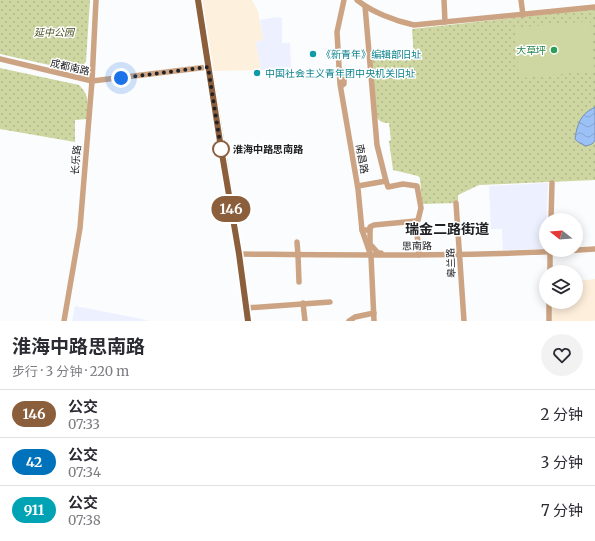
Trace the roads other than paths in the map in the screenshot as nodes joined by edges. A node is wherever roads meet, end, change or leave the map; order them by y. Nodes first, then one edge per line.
1 (96, 0) edge
2 (198, 0) edge
3 (344, 0) edge
4 (357, 0) edge
5 (444, 0) edge
6 (522, 0) edge
7 (365, 6) junction
8 (595, 7) edge
9 (523, 14) junction
10 (446, 22) junction
11 (0, 60) edge
12 (208, 67) junction
13 (92, 81) junction
14 (386, 182) junction
15 (552, 183) dead end
16 (358, 186) junction
17 (456, 204) dead end
18 (551, 213) edge
19 (416, 221) junction
20 (362, 230) junction
21 (370, 230) junction
22 (297, 242) dead end
23 (595, 249) edge
24 (583, 250) edge
25 (539, 251) edge
26 (419, 253) junction
27 (239, 254) junction
28 (460, 254) junction
29 (298, 255) junction
30 (371, 256) junction
31 (299, 282) dead end
32 (330, 302) dead end
33 (303, 303) junction
34 (246, 308) junction
35 (549, 309) edge
36 (374, 313) junction
37 (64, 321) edge
38 (248, 321) edge
39 (305, 321) edge
40 (350, 321) edge
41 (374, 321) edge
42 (464, 321) edge
43 (549, 321) edge

1 - 13 street, 长乐路
2 - 12 main road
3 - 16 street, 南昌路
4 - 7 street
5 - 10 street
6 - 9 street
7 - 10 street
7 - 14 street
8 - 9 street
9 - 10 street
11 - 13 street, 成都南路
12 - 13 street, 成都南路
12 - 27 main road
13 - 37 street, 长乐路
14 - 16 street
14 - 19 street
15 - 18 street
16 - 20 street, 南昌路
17 - 28 street, 皋兰路
19 - 21 street
19 - 26 street
20 - 21 street
20 - 30 street, 南昌路
21 - 26 street
22 - 29 street
23 - 24 street, 思南路
25 - 28 street, 思南路
26 - 28 street, 思南路
26 - 30 street, 思南路
27 - 29 street, 思南路
27 - 34 main road
28 - 42 street, 皋兰路
29 - 30 street, 思南路
29 - 31 street
30 - 36 street, 南昌路
32 - 33 street
33 - 34 street
33 - 39 street
34 - 38 main road
35 - 43 street
36 - 40 street
36 - 41 street, 南昌路

